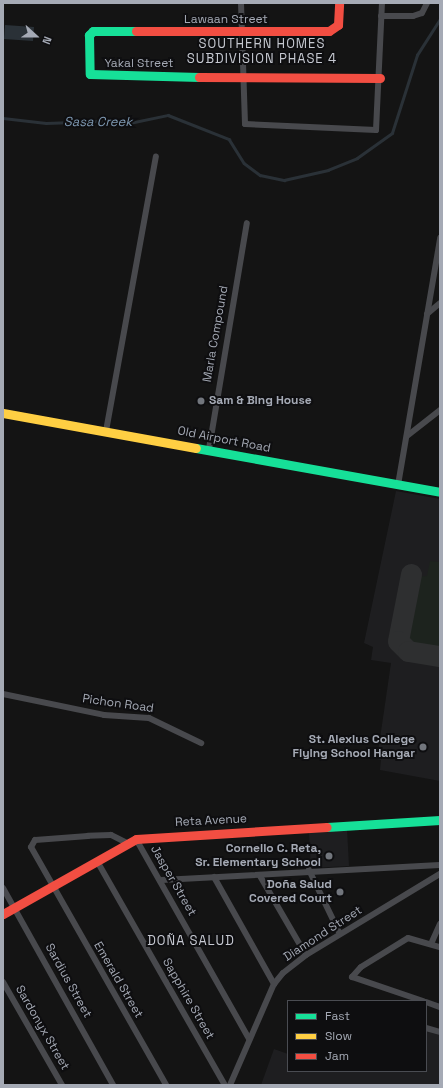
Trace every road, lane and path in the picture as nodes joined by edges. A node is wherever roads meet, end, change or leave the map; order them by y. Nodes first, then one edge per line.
1 (241, 3) edge
2 (339, 3) edge
3 (382, 3) edge
4 (428, 3) edge
5 (381, 16) junction
6 (242, 33) junction
7 (90, 74) joint
8 (242, 76) junction
9 (380, 78) junction
10 (156, 157) dead end
11 (247, 223) dead end
12 (440, 238) edge
13 (440, 267) edge
14 (435, 272) junction
15 (440, 303) edge
16 (427, 314) junction
17 (440, 410) edge
18 (3, 413) edge
19 (106, 431) junction
20 (407, 436) junction
21 (209, 449) junction
22 (398, 485) junction
23 (440, 492) edge
24 (3, 694) edge
25 (201, 743) dead end
26 (440, 820) edge
27 (136, 839) junction
28 (127, 843) junction
29 (97, 861) junction
30 (440, 865) edge
31 (309, 870) junction
32 (440, 874) edge
33 (260, 876) junction
34 (214, 877) junction
35 (162, 880) junction
36 (51, 885) junction
37 (3, 888) edge
38 (14, 907) junction
39 (3, 914) edge
40 (440, 924) edge
41 (340, 934) junction
42 (431, 944) junction
43 (440, 947) edge
44 (306, 955) junction
45 (3, 982) edge
46 (274, 984) junction
47 (420, 1000) edge
48 (427, 1002) edge
49 (440, 1007) edge
50 (427, 1028) edge
51 (440, 1032) edge
52 (249, 1039) junction
53 (62, 1085) edge
54 (113, 1085) edge
55 (166, 1085) edge
56 (225, 1085) edge
57 (230, 1085) edge

1 - 6 street
2 - 6 street, Lawaan Street
3 - 5 street
4 - 5 street
5 - 9 street
6 - 7 street, Lawaan Street
6 - 8 street
7 - 8 street, Yakal Street
8 - 9 street, Yakal Street
8 - 9 street
10 - 19 street
11 - 21 street, Marla Compound
12 - 14 street
13 - 14 street
14 - 16 street
15 - 16 street
16 - 20 street
17 - 20 street
18 - 19 street, Old Airport Road
19 - 21 street, Old Airport Road
20 - 22 street
21 - 22 street, Old Airport Road
22 - 23 street, Old Airport Road
24 - 25 street, Pichon Road
26 - 27 street, Reta Avenue
27 - 28 street, Reta Avenue
27 - 35 street, Jasper Street
28 - 29 street, Reta Avenue
28 - 36 street, Emerald Street
29 - 36 street, Reta Avenue
29 - 56 street, Sapphire Street
30 - 31 street
31 - 33 street
31 - 41 street
32 - 41 street, Diamond Street
33 - 34 street
33 - 44 street
34 - 35 street
34 - 46 street
35 - 52 street, Jasper Street
36 - 38 street, Reta Avenue
36 - 55 street, Emerald Street
37 - 38 street, Sardius Street
38 - 39 street, Reta Avenue
38 - 54 street, Sardius Street
40 - 42 street
41 - 44 street, Diamond Street
42 - 43 street
42 - 47 street
44 - 46 street, Diamond Street
45 - 53 street, Sardonyx Street
46 - 52 street, Diamond Street
48 - 49 street
50 - 51 street
52 - 57 street, Diamond Street

